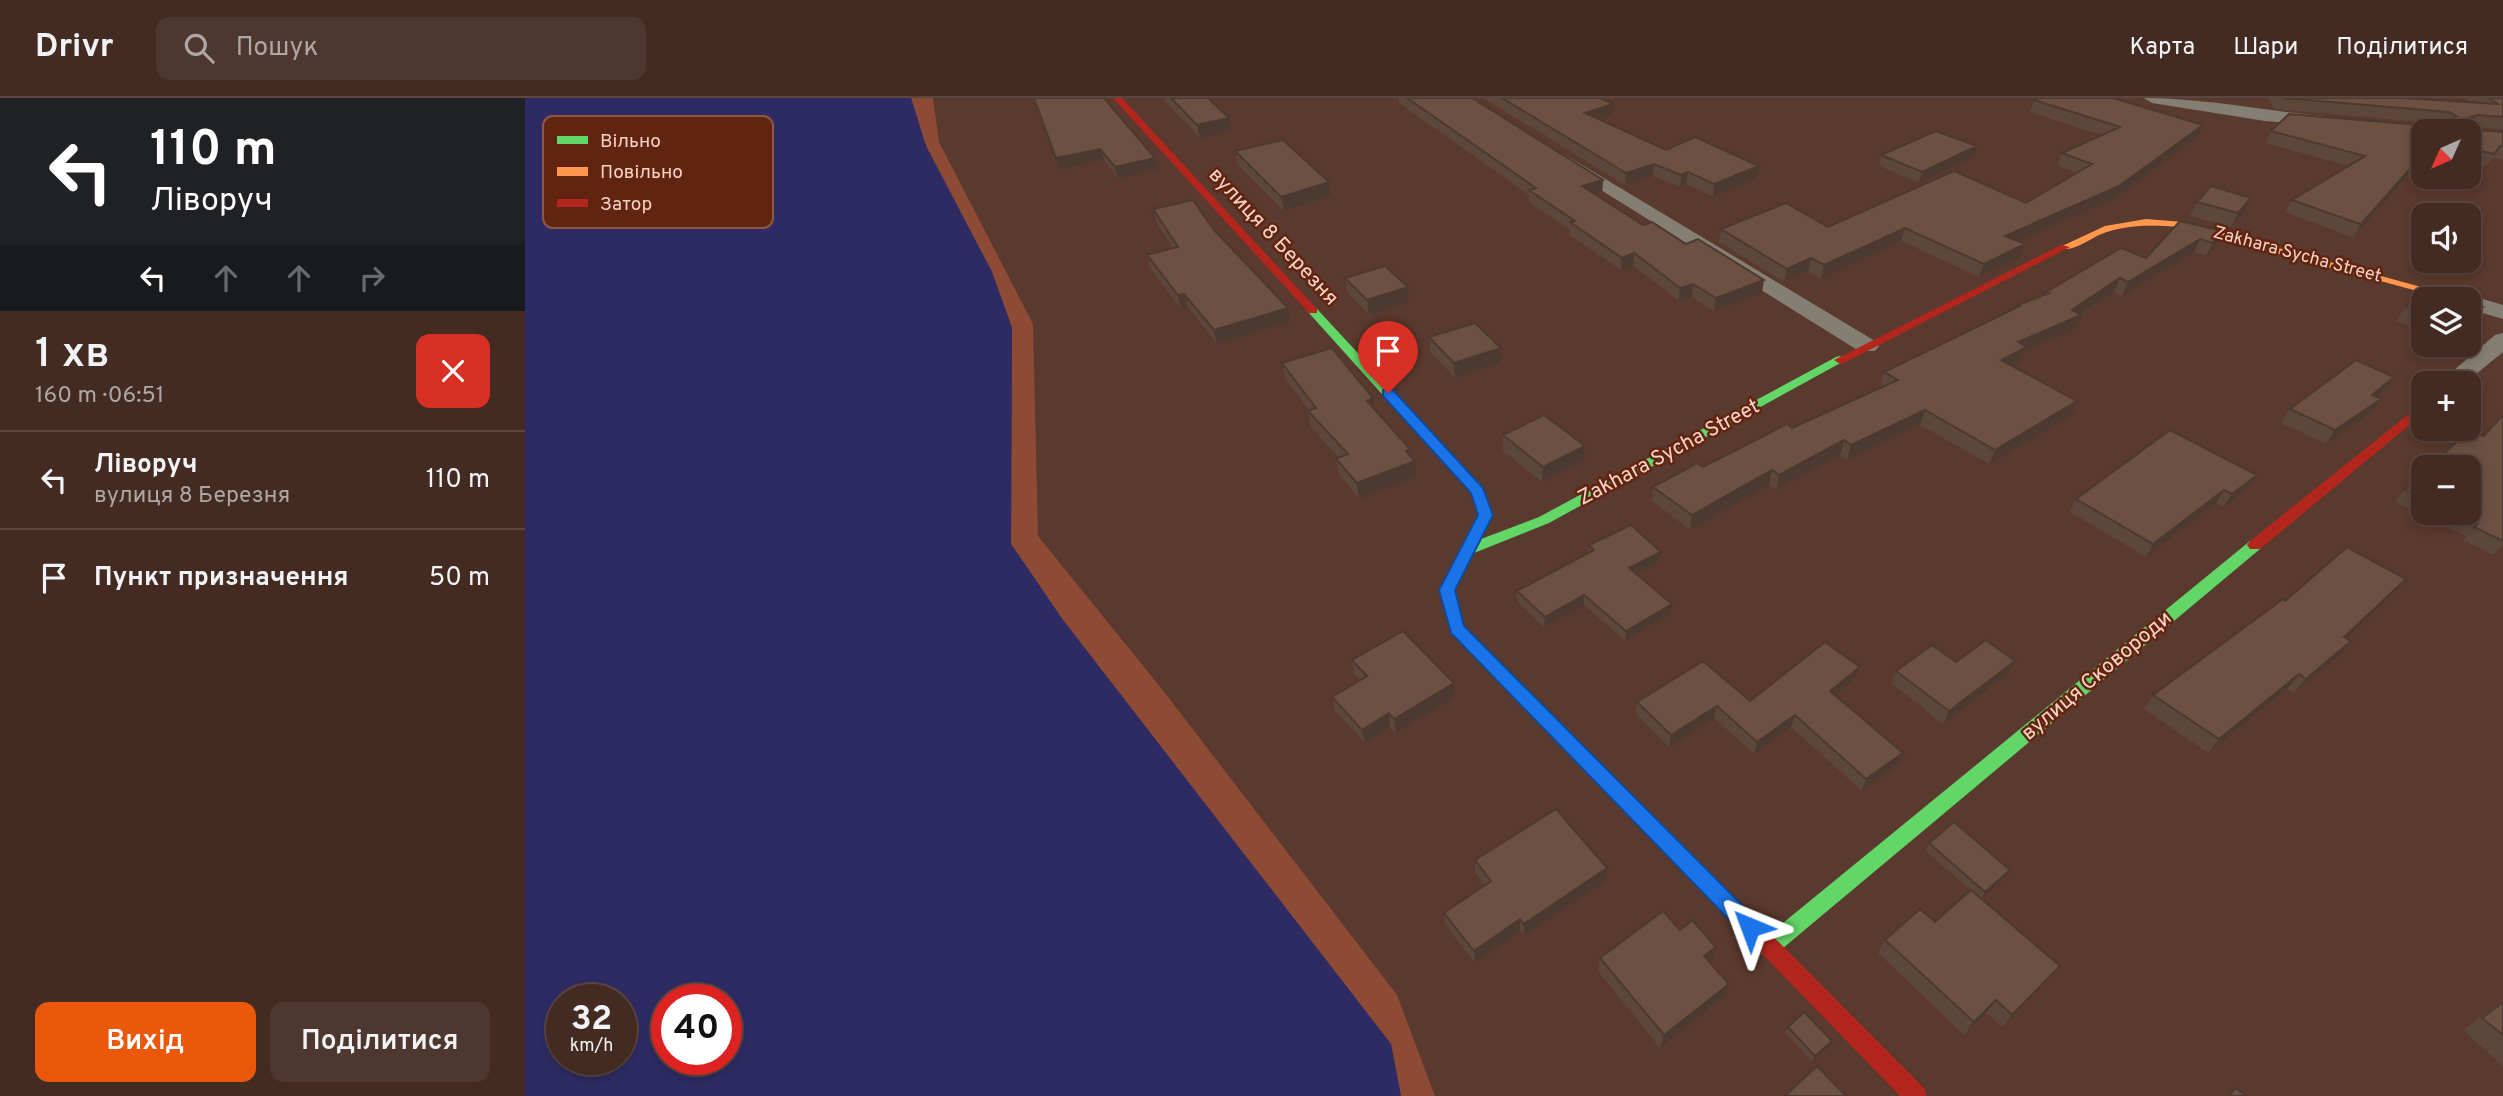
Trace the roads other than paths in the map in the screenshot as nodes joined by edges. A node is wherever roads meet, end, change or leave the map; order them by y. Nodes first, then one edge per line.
1 (1117, 98) edge
2 (2152, 98) edge
3 (2347, 123) edge
4 (1549, 149) edge
5 (2414, 287) edge
6 (2481, 306) edge
7 (2503, 312) edge
8 (2503, 340) edge
9 (1867, 346) junction
10 (2466, 371) edge
11 (2411, 417) edge
12 (1467, 550) junction
13 (1769, 947) junction
14 (1916, 1096) edge

1 - 12 street, вулиця 8 Березня
2 - 3 street
4 - 9 street
5 - 9 street, Zakhara Sycha Street
6 - 7 street
8 - 10 street
9 - 12 street, Zakhara Sycha Street
11 - 13 street, вулиця Сковороди
12 - 13 street, вулиця 8 Березня
13 - 14 street, вулиця 8 Березня

